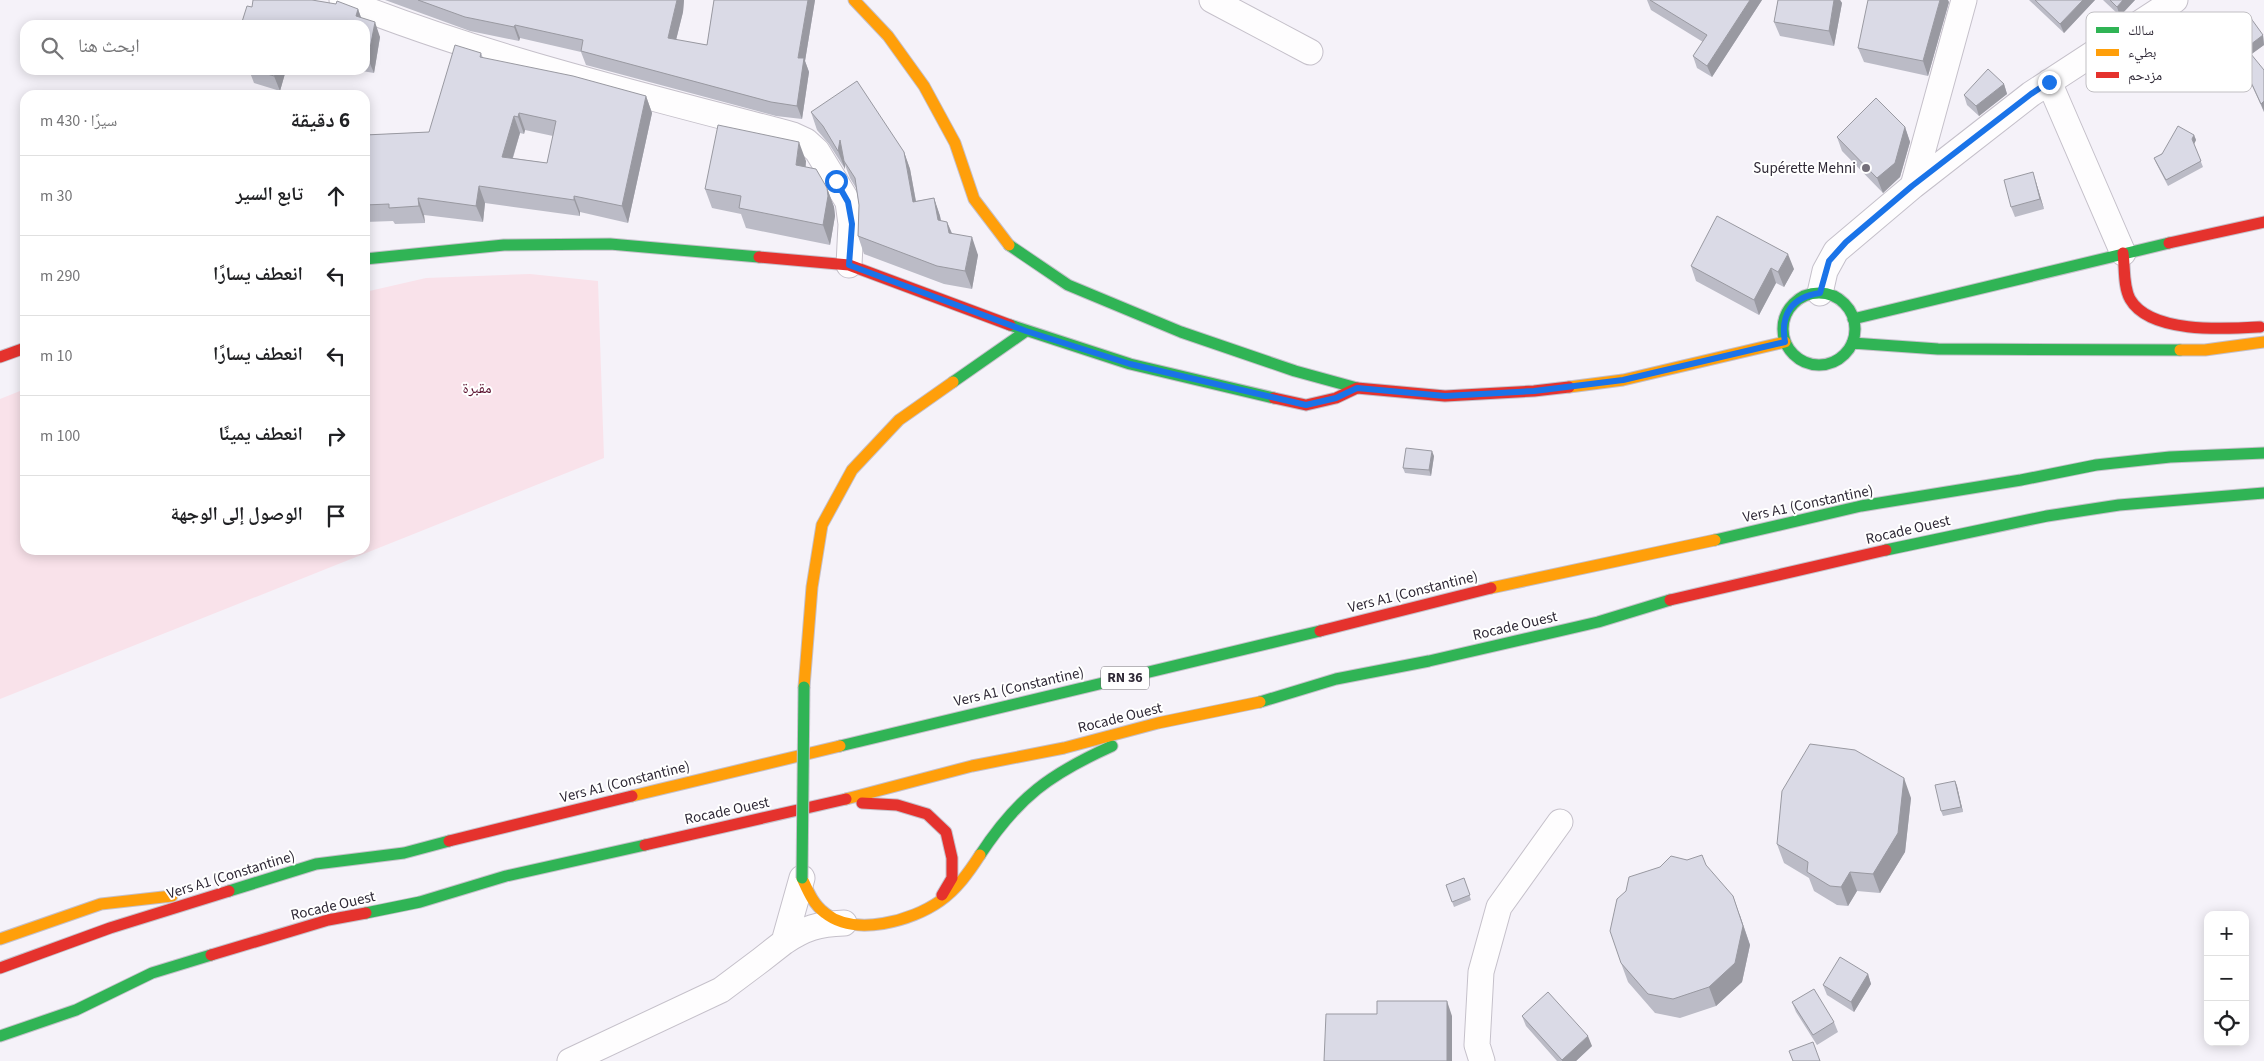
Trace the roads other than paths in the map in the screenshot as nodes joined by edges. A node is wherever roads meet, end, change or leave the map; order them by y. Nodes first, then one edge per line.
1 (342, 0) edge
2 (854, 0) edge
3 (1212, 0) edge
4 (1964, 0) edge
5 (2175, 0) edge
6 (2157, 12) edge
7 (1310, 52) dead end
8 (2086, 58) edge
9 (2049, 82) junction
10 (1912, 186) junction
11 (2264, 222) edge
12 (2123, 253) junction
13 (370, 258) edge
14 (849, 265) junction
15 (1820, 293) junction
16 (1853, 319) junction
17 (2261, 327) edge
18 (1026, 331) junction
19 (1785, 342) junction
20 (2264, 342) edge
21 (1852, 343) junction
22 (20, 350) edge
23 (2205, 350) junction
24 (0, 357) edge
25 (1357, 388) junction
26 (2264, 453) edge
27 (2264, 493) edge
28 (1158, 723) junction
29 (826, 804) junction
30 (1560, 822) dead end
31 (802, 878) junction
32 (228, 890) junction
33 (931, 907) junction
34 (844, 923) junction
35 (0, 939) edge
36 (784, 942) junction
37 (0, 968) edge
38 (0, 1036) edge
39 (570, 1061) edge
40 (1482, 1061) edge

1 - 14 street
2 - 25 main road
3 - 7 street
4 - 10 street
5 - 6 street
8 - 9 street
9 - 10 street
9 - 12 street
10 - 15 street
11 - 12 main road
12 - 16 main road
12 - 17 main road
13 - 14 main road
14 - 18 main road
15 - 16 main road
15 - 19 main road
16 - 21 main road
17 - 23 main road
18 - 25 main road
18 - 31 main road, bridge
19 - 21 main road
19 - 25 main road
20 - 23 main road
21 - 23 main road
22 - 24 main road
26 - 32 main road, Vers A1 (Constantine) / RN 36
27 - 28 main road, Rocade Ouest
28 - 29 main road, Rocade Ouest
28 - 33 main road
29 - 33 main road
29 - 38 main road, Rocade Ouest
30 - 40 street
31 - 34 main road
31 - 36 street
32 - 35 main road
32 - 37 main road, Vers A1 (Constantine) / RN 36
33 - 34 main road
34 - 36 street
36 - 39 street

